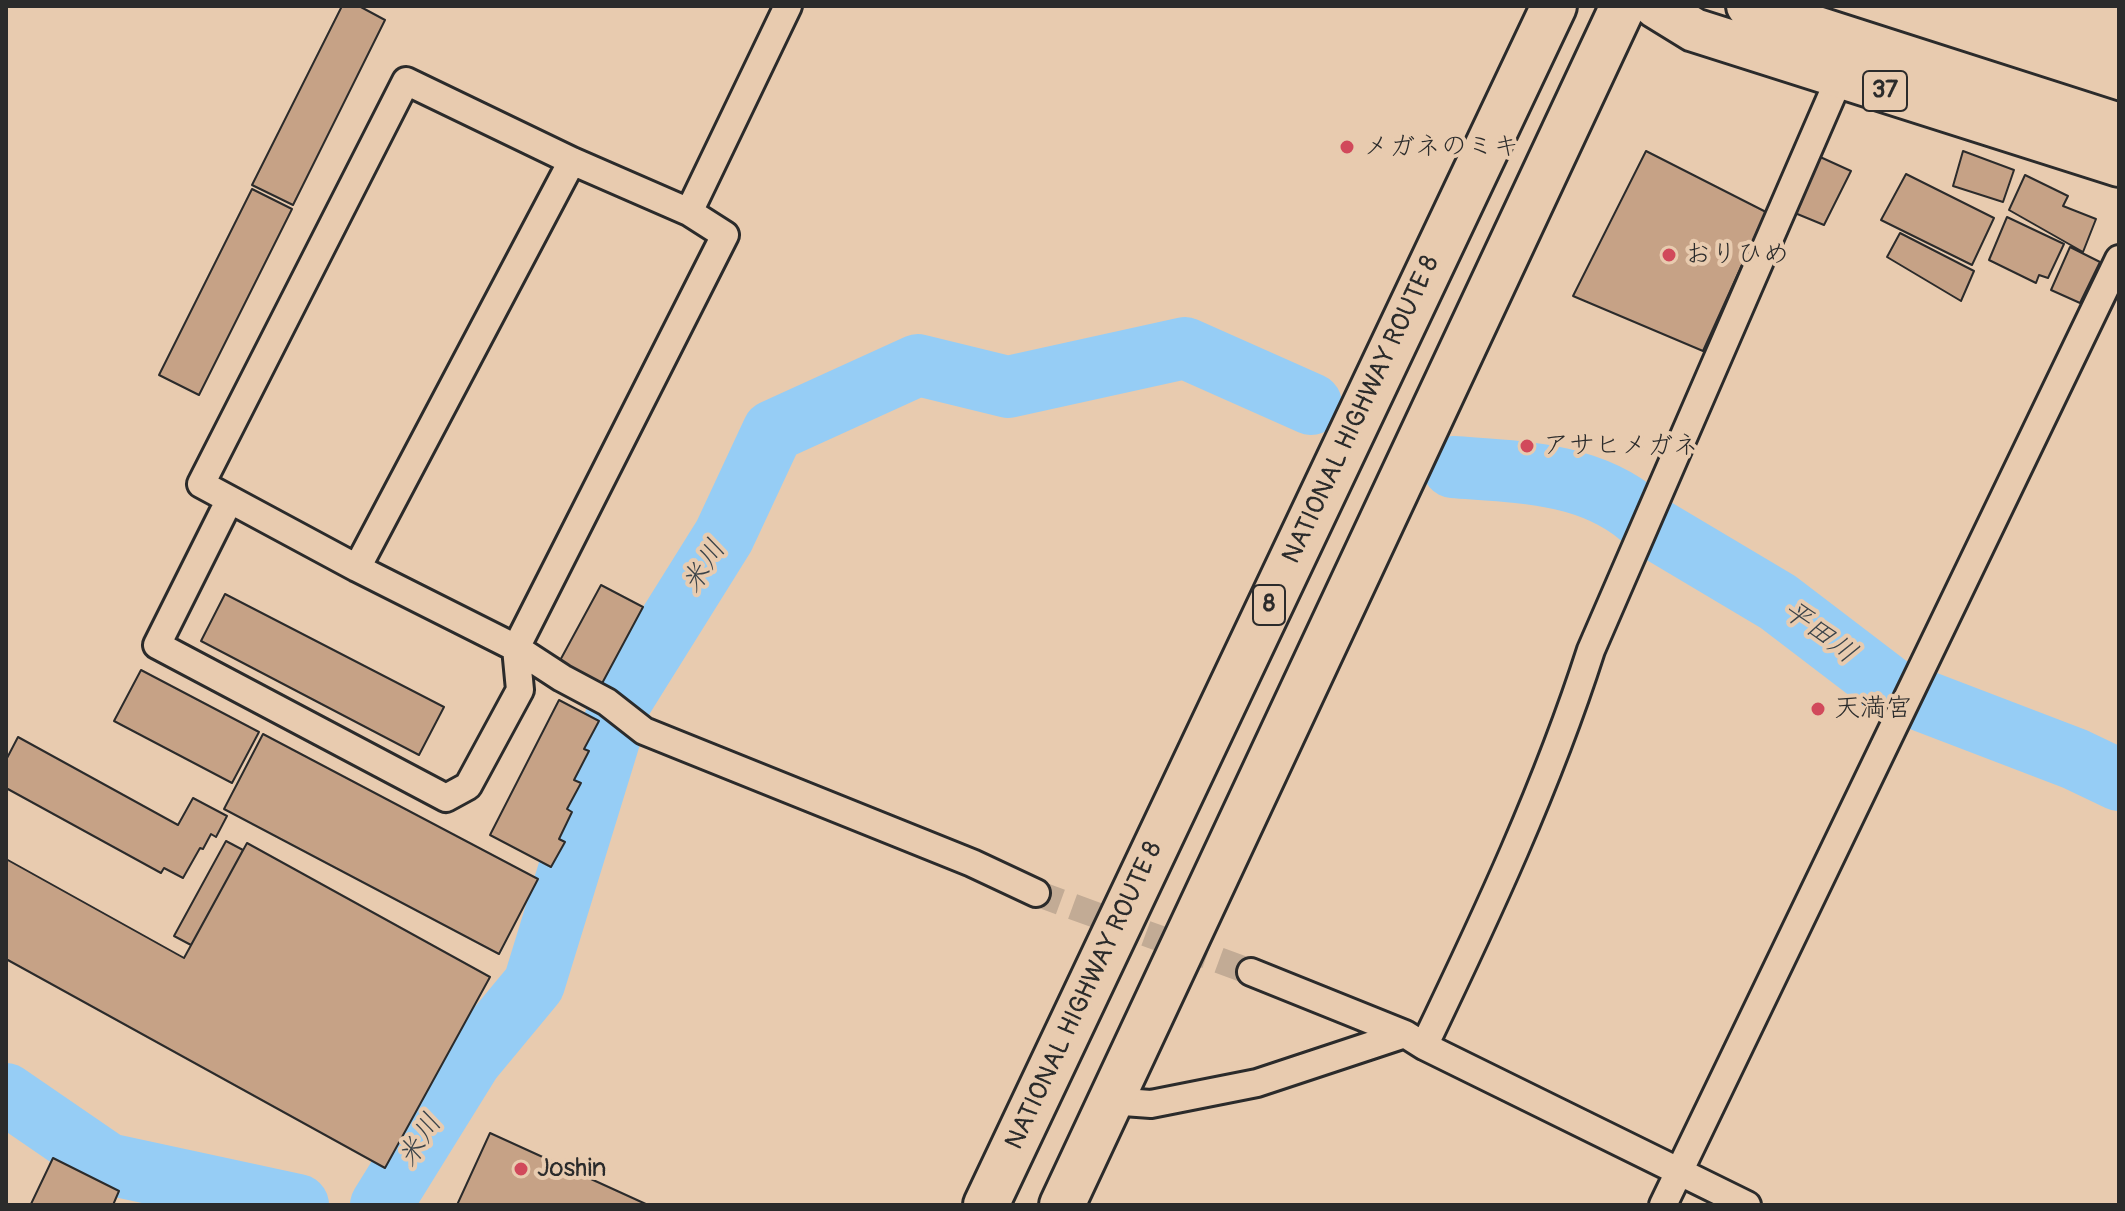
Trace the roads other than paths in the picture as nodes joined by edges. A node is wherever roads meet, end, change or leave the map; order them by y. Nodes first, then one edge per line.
1 (788, 6) edge
2 (1554, 6) edge
3 (1623, 6) edge
4 (1655, 6) edge
5 (1748, 6) edge
6 (1848, 58) junction
7 (2119, 125) edge
8 (572, 161) junction
9 (2119, 165) edge
10 (689, 212) junction
11 (2119, 259) edge
12 (229, 501) junction
13 (357, 568) junction
14 (516, 648) junction
15 (1036, 893) tunnel mouth
16 (1251, 972) tunnel mouth
17 (1415, 1040) junction
18 (1110, 1101) junction
19 (1678, 1172) junction
20 (986, 1205) edge
21 (1062, 1205) edge
22 (1663, 1205) edge
23 (1747, 1205) edge

1 - 10 street
2 - 20 highway, NATIONAL HIGHWAY ROUTE 8 / 8
3 - 18 highway
4 - 6 main road, 37
5 - 6 main road, 37
6 - 7 main road, 37
6 - 9 main road, 37
6 - 17 street
8 - 10 street
8 - 12 street
8 - 13 street
10 - 14 street
11 - 19 street
12 - 13 street
12 - 14 street
13 - 14 street
14 - 15 street
16 - 17 street
17 - 18 street
17 - 19 street
18 - 21 highway
19 - 22 street
19 - 23 street

